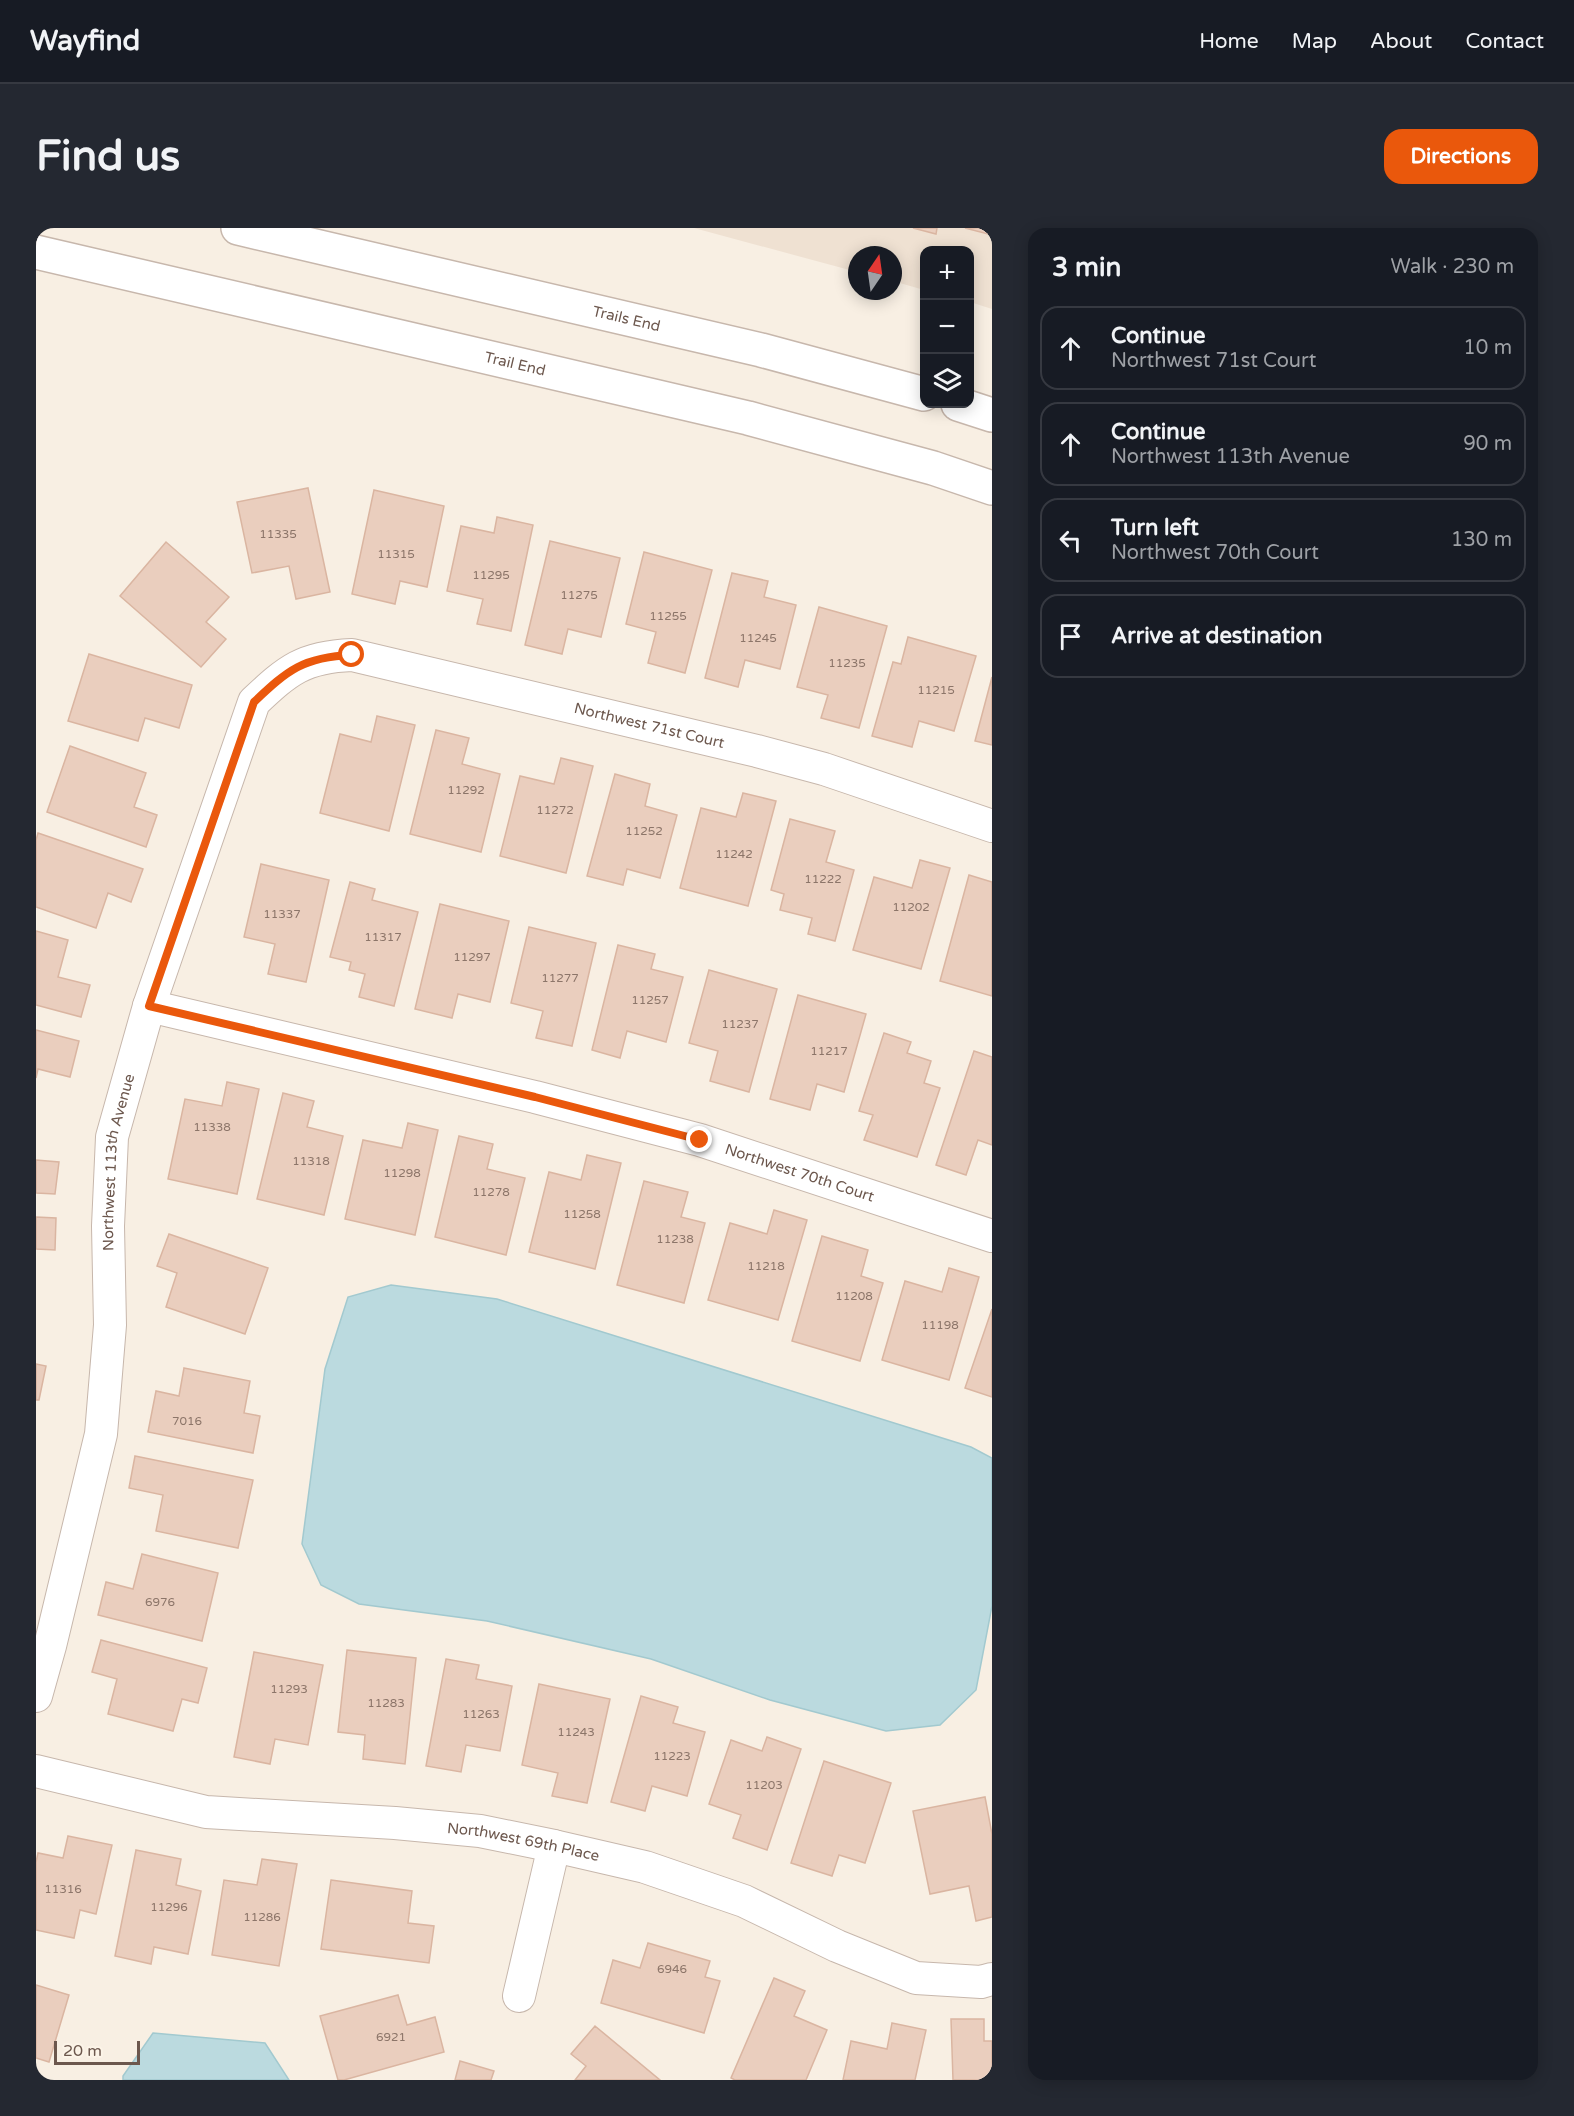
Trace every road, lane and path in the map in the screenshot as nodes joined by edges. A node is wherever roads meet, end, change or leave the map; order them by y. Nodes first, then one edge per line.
1 (238, 228) edge
2 (36, 252) edge
3 (920, 393) edge
4 (970, 408) edge
5 (992, 415) edge
6 (992, 488) edge
7 (300, 664) joint
8 (992, 826) edge
9 (149, 1006) junction
10 (992, 1236) edge
11 (36, 1696) edge
12 (36, 1771) edge
13 (554, 1846) junction
14 (992, 1979) edge
15 (519, 1996) dead end

1 - 3 street, Trails End
2 - 6 street, Trail End
4 - 5 street
7 - 8 street, Northwest 71st Court
7 - 9 street, Northwest 113th Avenue
9 - 10 street, Northwest 70th Court
9 - 11 street, Northwest 113th Avenue
12 - 13 street, Northwest 69th Place
13 - 14 street, Northwest 69th Place
13 - 15 street

